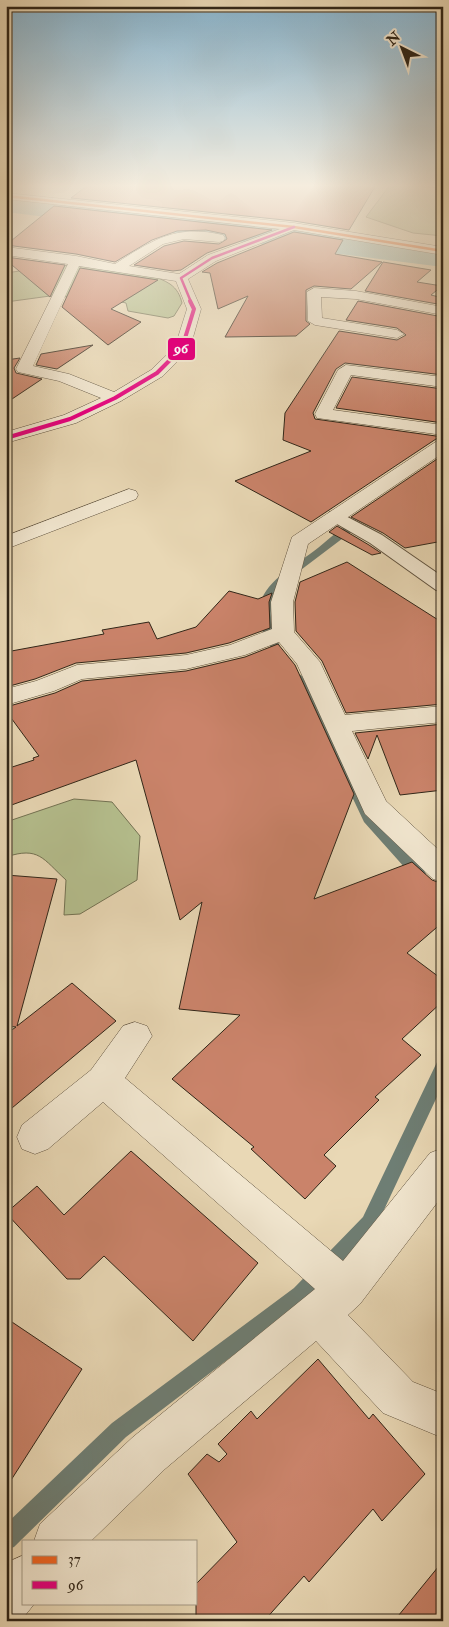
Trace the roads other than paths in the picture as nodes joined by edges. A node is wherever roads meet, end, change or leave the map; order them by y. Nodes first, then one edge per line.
1 (75, 261) edge
2 (81, 261) edge
3 (128, 261) edge
4 (208, 261) edge
5 (117, 268) junction
6 (182, 278) junction
7 (422, 307) junction
8 (443, 311) edge
9 (397, 334) junction
10 (384, 347) dead end
11 (18, 365) edge
12 (443, 382) edge
13 (115, 398) junction
14 (443, 430) edge
15 (6, 438) edge
16 (443, 444) edge
17 (130, 496) dead end
18 (338, 517) junction
19 (6, 544) edge
20 (443, 586) edge
21 (282, 633) junction
22 (6, 697) edge
23 (443, 714) edge
24 (337, 724) junction
25 (443, 871) edge
26 (135, 1036) dead end
27 (103, 1080) junction
28 (36, 1137) dead end
29 (443, 1165) edge
30 (336, 1297) junction
31 (443, 1416) edge
32 (58, 1540) edge

1 - 11 street
2 - 5 street
3 - 5 street
4 - 6 street
5 - 6 street
6 - 13 street
7 - 8 street
7 - 9 street
7 - 9 street
9 - 10 street
11 - 13 street
12 - 14 street
13 - 15 street
16 - 18 street
17 - 19 street
18 - 20 lane
18 - 21 street
21 - 22 street
21 - 24 street
23 - 24 street
24 - 25 street
26 - 27 street
27 - 28 street
27 - 30 street
29 - 30 street
30 - 31 street
30 - 32 street

